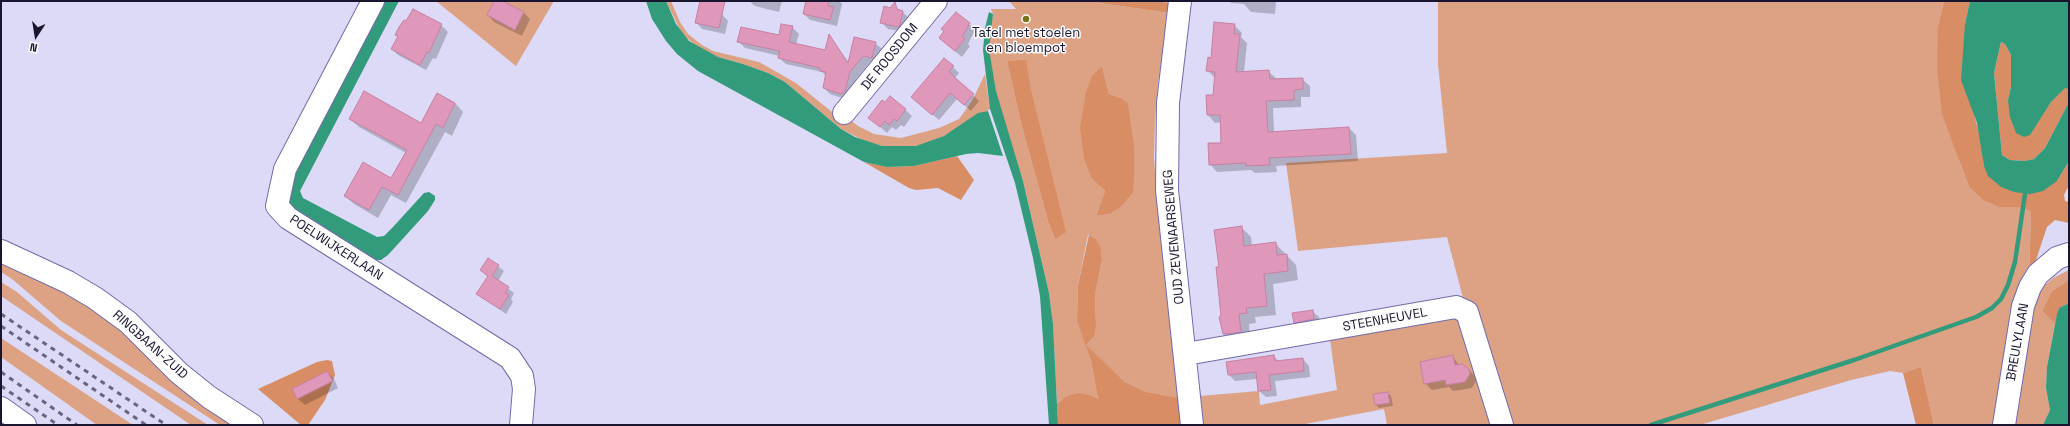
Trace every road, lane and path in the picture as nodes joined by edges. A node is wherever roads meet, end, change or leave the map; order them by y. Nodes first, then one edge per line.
1 (373, 1) edge
2 (936, 1) edge
3 (1180, 1) edge
4 (844, 113) dead end
5 (1, 251) edge
6 (2069, 254) edge
7 (1186, 354) junction
8 (1, 408) edge
9 (25, 425) edge
10 (252, 425) edge
11 (521, 425) edge
12 (1192, 425) edge
13 (1502, 425) edge
14 (2004, 425) edge

1 - 11 street, POELWIJKERLAAN
2 - 4 street, DE ROOSDOM
3 - 7 street, OUD ZEVENAARSEWEG
5 - 10 street, RINGBAAN-ZUID
6 - 14 street, BREULYLAAN
7 - 12 street, OUD ZEVENAARSEWEG
7 - 13 street, STEENHEUVEL
8 - 9 street

